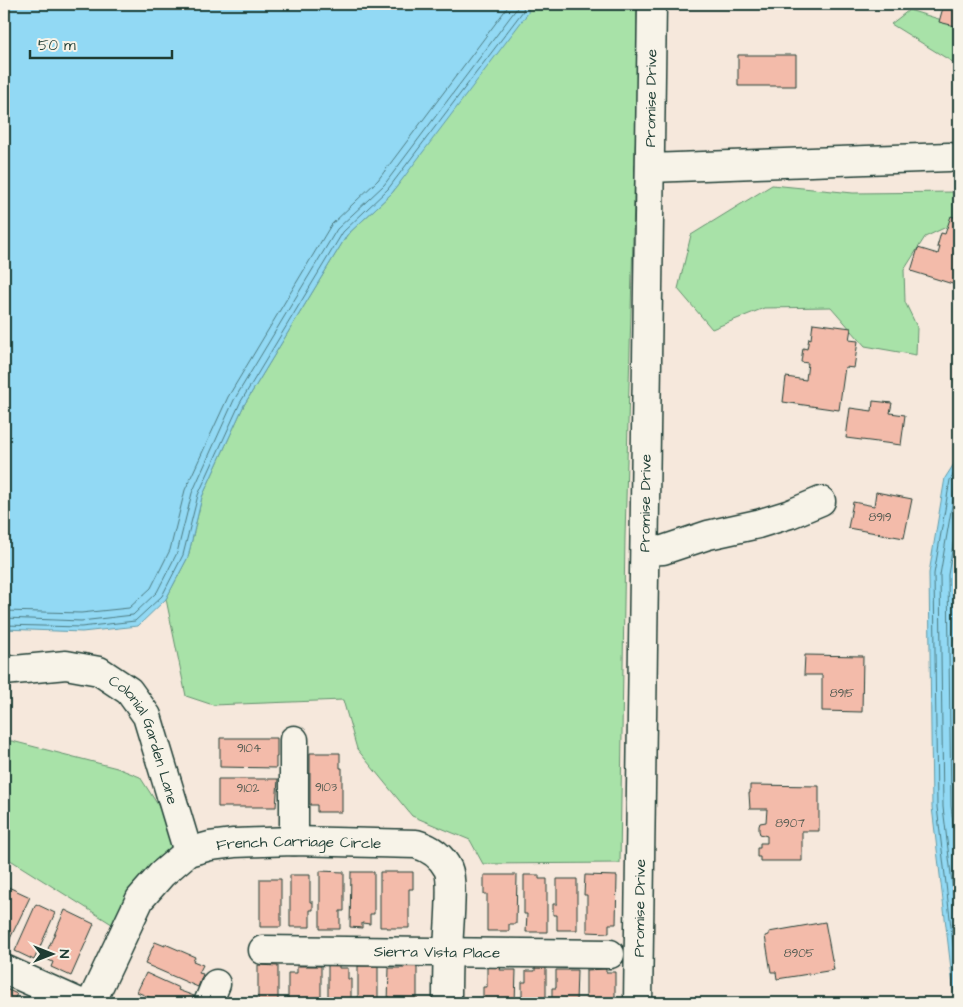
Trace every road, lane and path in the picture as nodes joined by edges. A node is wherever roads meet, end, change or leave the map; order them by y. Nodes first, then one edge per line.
1 (652, 4) edge
2 (949, 157) dead end
3 (650, 168) junction
4 (821, 501) dead end
5 (644, 551) junction
6 (4, 671) edge
7 (294, 740) dead end
8 (294, 841) junction
9 (188, 852) junction
10 (263, 950) dead end
11 (448, 952) junction
12 (610, 954) dead end
13 (4, 969) edge
14 (80, 1003) edge
15 (91, 1003) edge
16 (447, 1003) edge
17 (638, 1003) edge

1 - 3 street, Promise Drive
2 - 3 street
3 - 5 street, Promise Drive
4 - 5 street
5 - 17 street, Promise Drive
6 - 9 street, Colonial Garden Lane
7 - 8 street
8 - 9 street, French Carriage Circle
8 - 11 street, French Carriage Circle
9 - 15 street, French Carriage Circle
10 - 11 street, Sierra Vista Place
11 - 12 street, Sierra Vista Place
11 - 16 street, French Carriage Circle
13 - 14 street

